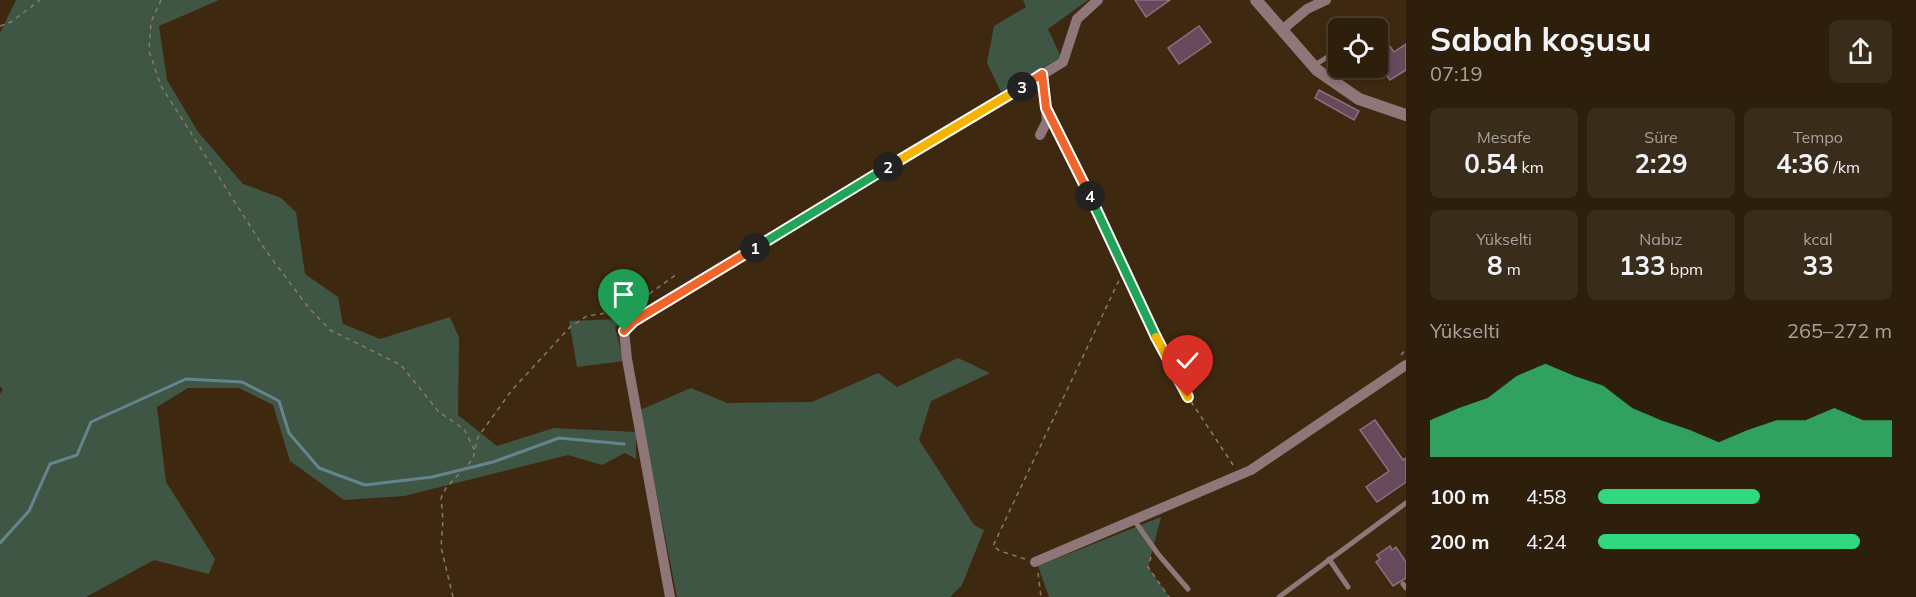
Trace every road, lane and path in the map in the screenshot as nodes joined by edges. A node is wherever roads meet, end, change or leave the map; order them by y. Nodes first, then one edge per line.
1 (40, 0) edge
2 (161, 0) edge
3 (1098, 0) edge
4 (1256, 0) edge
5 (1321, 1) edge
6 (0, 26) edge
7 (1282, 30) junction
8 (1328, 57) edge
9 (1314, 66) junction
10 (1042, 74) junction
11 (1406, 115) edge
12 (1056, 127) dead end
13 (1040, 135) dead end
14 (1124, 272) junction
15 (677, 274) dead end
16 (1406, 364) edge
17 (475, 451) junction
18 (1240, 475) junction
19 (1406, 503) edge
20 (1134, 520) junction
21 (1154, 548) junction
22 (1329, 559) junction
23 (1035, 562) junction
24 (1348, 587) dead end
25 (1188, 589) dead end
26 (453, 597) edge
27 (670, 597) edge
28 (1041, 597) edge
29 (1169, 597) edge
30 (1279, 597) edge

1 - 6 path
2 - 17 path
3 - 10 street
4 - 7 street
5 - 7 street
7 - 9 street
8 - 9 lane
9 - 11 street
10 - 13 street
10 - 27 street
12 - 14 path
14 - 18 path
14 - 23 path
15 - 17 path
16 - 18 street
17 - 26 path
18 - 20 street
19 - 22 lane
20 - 21 lane
20 - 23 street
21 - 25 lane
21 - 29 path
22 - 24 lane
22 - 30 lane
23 - 28 path

